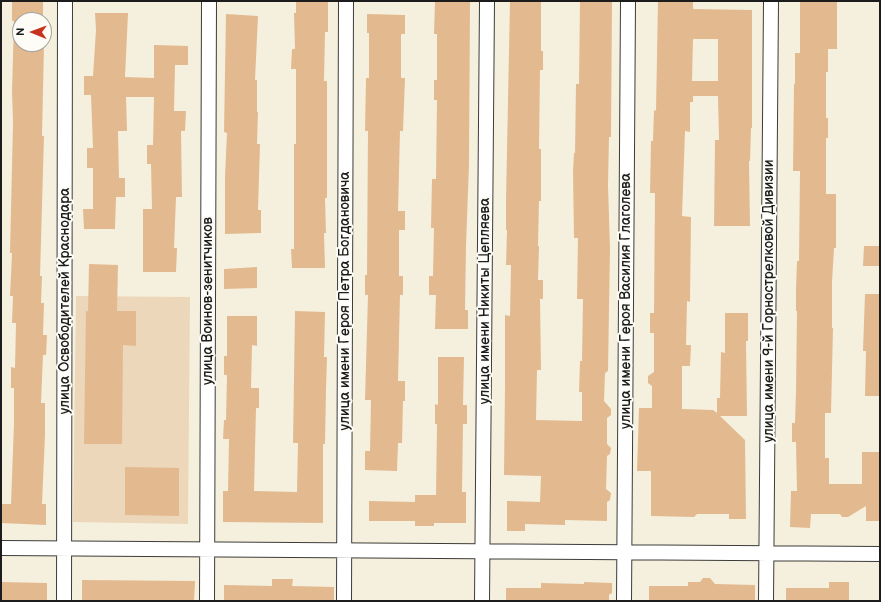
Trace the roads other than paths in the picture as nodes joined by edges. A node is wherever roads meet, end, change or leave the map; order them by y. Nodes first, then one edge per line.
1 (65, 1) edge
2 (209, 1) edge
3 (346, 1) edge
4 (487, 1) edge
5 (628, 1) edge
6 (771, 1) edge
7 (1, 548) edge
8 (64, 548) junction
9 (208, 549) junction
10 (344, 550) junction
11 (483, 551) junction
12 (624, 552) junction
13 (767, 553) junction
14 (880, 554) edge
15 (64, 601) edge
16 (207, 601) edge
17 (344, 601) edge
18 (482, 601) edge
19 (624, 601) edge
20 (766, 601) edge

1 - 8 street, улица Освободителей Краснодара
2 - 9 street, улица Воинов-зенитчиков
3 - 10 street, улица имени Героя Петра Богдановича
4 - 11 street, улица имени Никиты Цепляева
5 - 12 street, улица имени Героя Василия Глаголева
6 - 13 street, улица имени 9-й Горнострелковой Дивизии
7 - 8 street
8 - 9 street
8 - 15 street, улица Освободителей Краснодара
9 - 10 street
9 - 16 street, улица Воинов-зенитчиков
10 - 11 street
10 - 17 street, улица имени Героя Петра Богдановича
11 - 12 street
11 - 18 street, улица имени Никиты Цепляева
12 - 13 street
12 - 19 street, улица имени Героя Василия Глаголева
13 - 14 street
13 - 20 street, улица имени 9-й Горнострелковой Дивизии

